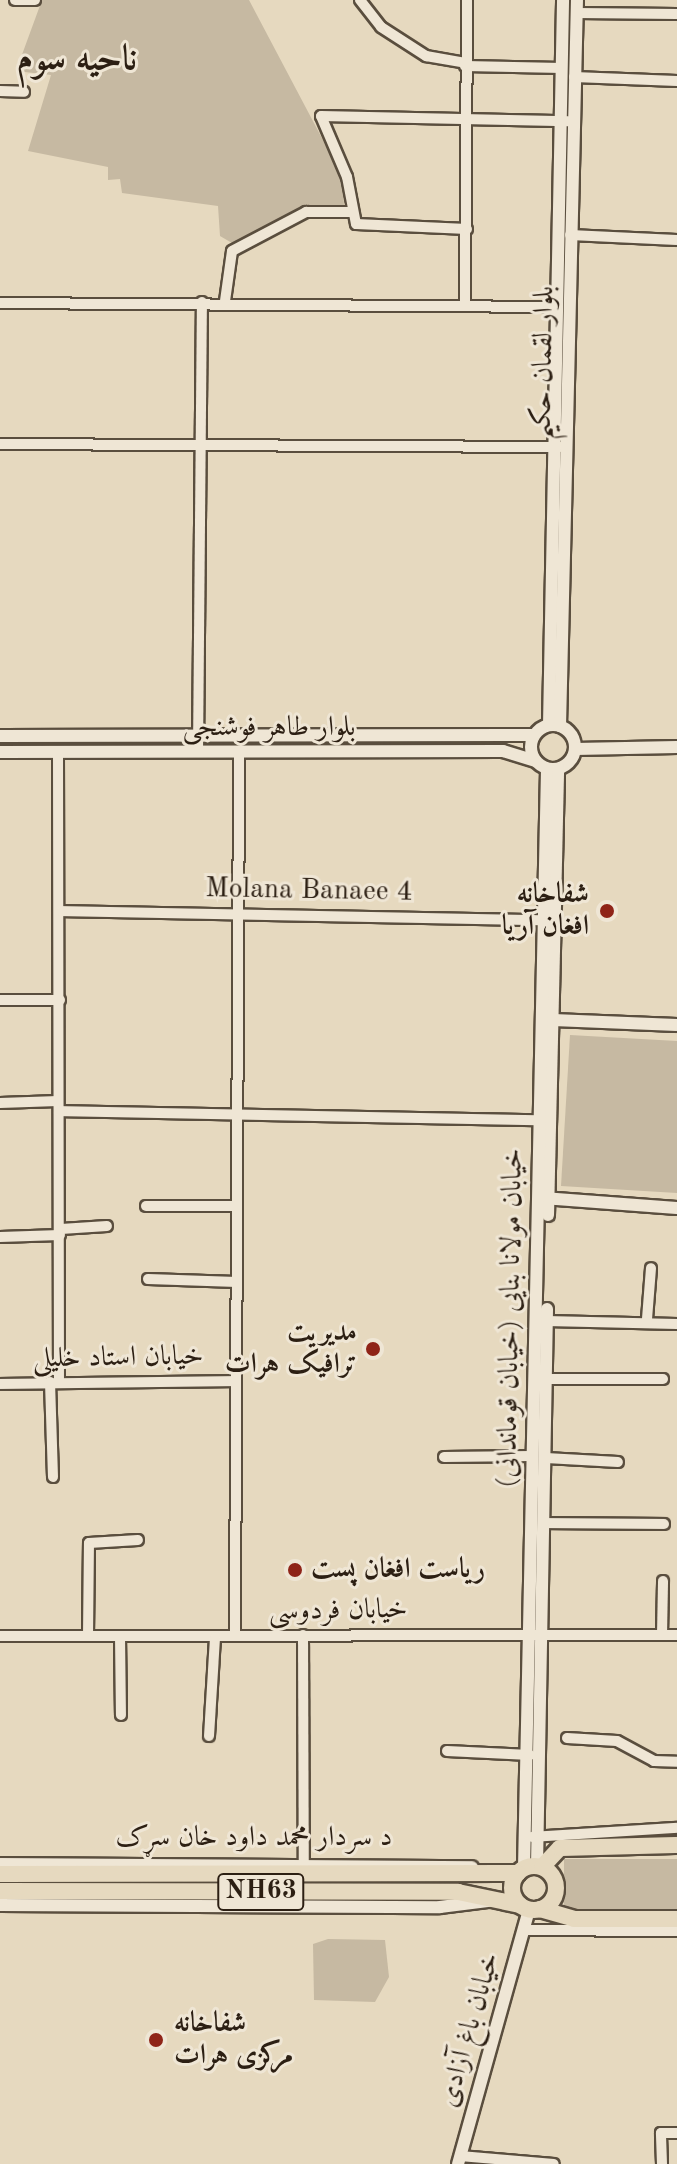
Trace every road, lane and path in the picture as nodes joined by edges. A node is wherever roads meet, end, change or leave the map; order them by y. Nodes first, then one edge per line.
1 (15, 0) edge
2 (35, 0) edge
3 (360, 0) edge
4 (467, 0) edge
5 (563, 0) edge
6 (577, 6) edge
7 (677, 14) edge
8 (465, 64) junction
9 (562, 68) junction
10 (574, 77) junction
11 (677, 81) edge
12 (0, 91) edge
13 (24, 92) dead end
14 (464, 120) junction
15 (567, 121) junction
16 (351, 212) junction
17 (467, 229) junction
18 (570, 235) junction
19 (677, 240) edge
20 (225, 301) junction
21 (465, 301) junction
22 (202, 302) junction
23 (0, 303) edge
24 (558, 307) junction
25 (0, 444) edge
26 (203, 447) junction
27 (560, 447) junction
28 (555, 726) junction
29 (534, 735) junction
30 (0, 736) edge
31 (200, 736) junction
32 (677, 747) edge
33 (575, 749) junction
34 (0, 752) edge
35 (58, 752) junction
36 (198, 752) junction
37 (239, 752) junction
38 (535, 761) junction
39 (553, 769) junction
40 (62, 911) junction
41 (239, 913) junction
42 (549, 920) junction
43 (0, 1000) edge
44 (60, 1000) junction
45 (553, 1020) junction
46 (677, 1025) edge
47 (0, 1103) edge
48 (59, 1106) junction
49 (238, 1116) junction
50 (546, 1120) junction
51 (544, 1198) junction
52 (146, 1206) dead end
53 (237, 1206) junction
54 (677, 1208) edge
55 (107, 1226) dead end
56 (60, 1232) junction
57 (0, 1237) edge
58 (651, 1268) dead end
59 (148, 1279) dead end
60 (237, 1282) junction
61 (647, 1319) junction
62 (546, 1321) junction
63 (677, 1324) edge
64 (546, 1379) junction
65 (663, 1379) dead end
66 (236, 1381) junction
67 (54, 1382) junction
68 (0, 1384) edge
69 (531, 1456) junction
70 (444, 1457) dead end
71 (546, 1458) junction
72 (618, 1462) dead end
73 (53, 1477) dead end
74 (543, 1523) junction
75 (664, 1524) dead end
76 (138, 1540) dead end
77 (663, 1581) dead end
78 (536, 1633) junction
79 (303, 1635) junction
80 (662, 1635) junction
81 (677, 1635) edge
82 (0, 1636) edge
83 (88, 1636) junction
84 (120, 1636) junction
85 (235, 1636) junction
86 (215, 1637) junction
87 (121, 1715) dead end
88 (209, 1736) dead end
89 (567, 1738) dead end
90 (447, 1751) dead end
91 (530, 1755) junction
92 (677, 1762) edge
93 (677, 1828) edge
94 (538, 1835) junction
95 (525, 1841) junction
96 (677, 1845) edge
97 (0, 1864) edge
98 (304, 1869) junction
99 (526, 1869) junction
100 (0, 1874) edge
101 (126, 1890) junction
102 (0, 1891) edge
103 (0, 1905) edge
104 (524, 1905) junction
105 (677, 1919) edge
106 (523, 1930) junction
107 (677, 1931) edge
108 (677, 2133) edge
109 (459, 2160) edge
110 (554, 2164) edge
111 (662, 2164) edge

1 - 2 street
3 - 8 street
4 - 8 street
5 - 9 street, بلوار لقمان حکیم
6 - 7 street
6 - 10 street, بلوار لقمان حکیم
8 - 9 street
8 - 14 street
9 - 15 street, بلوار لقمان حکیم
10 - 11 street
10 - 15 street, بلوار لقمان حکیم
12 - 13 street
14 - 15 street
14 - 16 street
14 - 17 street
15 - 18 street, بلوار لقمان حکیم
15 - 24 street, بلوار لقمان حکیم
16 - 17 street
16 - 20 street
17 - 21 street
18 - 19 street
18 - 27 street, بلوار لقمان حکیم
20 - 21 street
20 - 22 street
21 - 24 street
22 - 23 street
22 - 26 street
24 - 27 street, بلوار لقمان حکیم
25 - 26 street
26 - 27 street
26 - 31 street
27 - 28 street, بلوار لقمان حکیم
28 - 29 street
28 - 33 street
29 - 31 street, بلوار طاهر فوشنجی
29 - 38 street
30 - 31 street, بلوار طاهر فوشنجی
31 - 36 street
32 - 33 street
33 - 39 street
34 - 35 street, بلوار طاهر فوشنجی
35 - 36 street, بلوار طاهر فوشنجی
35 - 40 street
36 - 37 street, بلوار طاهر فوشنجی
37 - 38 street, بلوار طاهر فوشنجی
37 - 41 street
38 - 39 street, بلوار طاهر فوشنجی
39 - 42 street, خیابان مولانا بنایی (خیابان قوماندانی)
40 - 41 street, Molana Banaee 4
40 - 44 street
41 - 42 street, Molana Banaee 4
41 - 49 street
42 - 45 street, خیابان مولانا بنایی (خیابان قوماندانی)
42 - 50 street, خیابان مولانا بنایی (خیابان قوماندانی)
43 - 44 street
44 - 48 street
45 - 46 street
45 - 50 street, خیابان مولانا بنایی (خیابان قوماندانی)
47 - 48 street
48 - 49 street
48 - 56 street
49 - 50 street
49 - 53 street
50 - 51 street, خیابان مولانا بنایی (خیابان قوماندانی)
51 - 54 street
51 - 62 street, خیابان مولانا بنایی (خیابان قوماندانی)
51 - 69 street, خیابان مولانا بنایی (خیابان قوماندانی)
52 - 53 street
53 - 60 street
55 - 56 street
56 - 57 street
56 - 67 street
58 - 61 street
59 - 60 street
60 - 66 street
61 - 62 street
61 - 63 street
62 - 64 street, خیابان مولانا بنایی (خیابان قوماندانی)
64 - 65 street
64 - 71 street, خیابان مولانا بنایی (خیابان قوماندانی)
66 - 67 street, خیابان استاد خلیلی
66 - 85 street
67 - 68 street, خیابان استاد خلیلی
67 - 73 street
69 - 70 street
69 - 78 street, خیابان مولانا بنایی (خیابان قوماندانی)
71 - 72 street
71 - 74 street, خیابان مولانا بنایی (خیابان قوماندانی)
74 - 75 street
74 - 78 street, خیابان مولانا بنایی (خیابان قوماندانی)
76 - 83 street
77 - 80 street
78 - 79 street, خیابان فردوسی
78 - 80 street, خیابان فردوسی
78 - 91 street, خیابان مولانا بنایی (خیابان قوماندانی)
78 - 94 street, خیابان مولانا بنایی (خیابان قوماندانی)
79 - 85 street, خیابان فردوسی
79 - 98 street
80 - 81 street, خیابان فردوسی
82 - 83 street, خیابان فردوسی
83 - 84 street, خیابان فردوسی
84 - 86 street, خیابان فردوسی
84 - 87 street
85 - 86 street, خیابان فردوسی
86 - 88 street
89 - 92 street
90 - 91 street
91 - 95 street, خیابان مولانا بنایی (خیابان قوماندانی)
93 - 94 street
94 - 95 street
94 - 99 street, خیابان مولانا بنایی (خیابان قوماندانی)
95 - 99 street, خیابان مولانا بنایی (خیابان قوماندانی)
96 - 99 highway
97 - 98 street, د سردار محمد داود خان سړک
98 - 99 highway, د سردار محمد داود خان سړک / NH63
98 - 101 highway, د سردار محمد داود خان سړک / NH63
99 - 104 highway
99 - 104 highway
100 - 101 highway, د سردار محمد داود خان سړک / NH63
101 - 102 highway, د سردار محمد داود خان سړک / NH63
101 - 103 street
101 - 104 highway, د سردار محمد داود خان سړک / NH63
104 - 105 highway, NH63
104 - 106 street, خیابان باغ آزادی
106 - 107 street
106 - 109 street, خیابان باغ آزادی
108 - 111 street
109 - 110 street

